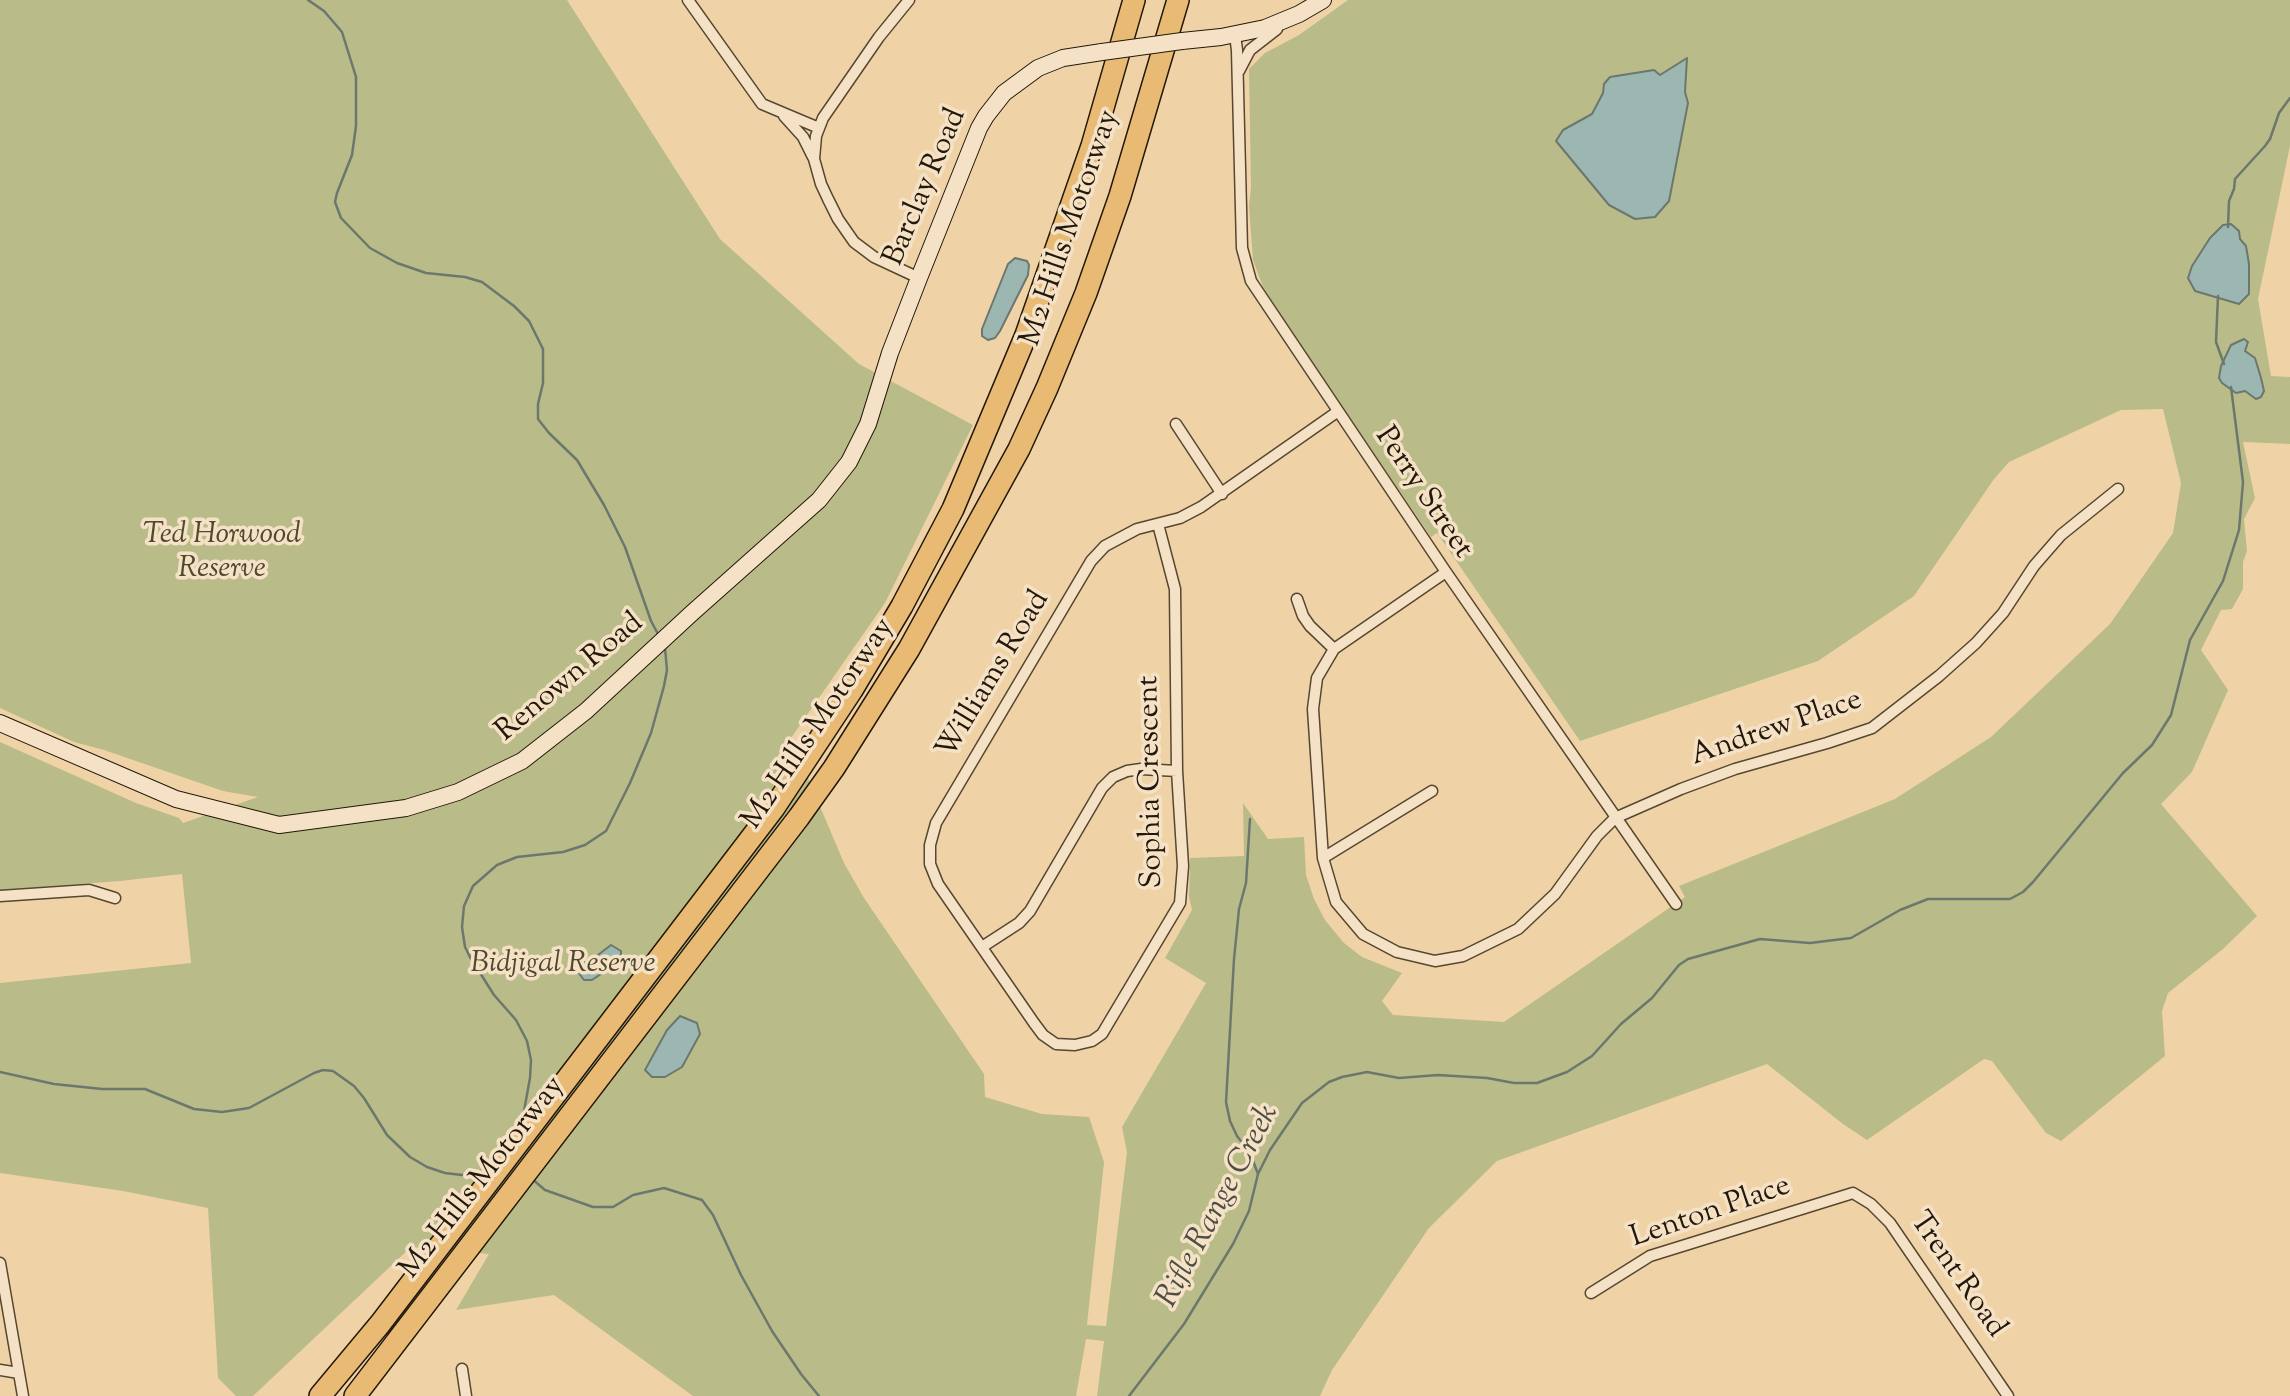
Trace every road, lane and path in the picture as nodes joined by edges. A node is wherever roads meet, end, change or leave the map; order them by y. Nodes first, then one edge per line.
1 (703, 0) edge
2 (909, 0) edge
3 (1134, 0) edge
4 (1178, 0) edge
5 (1323, 0) edge
6 (690, 4) edge
7 (1300, 15) junction
8 (1235, 35) junction
9 (1238, 73) junction
10 (782, 114) junction
11 (819, 128) junction
12 (814, 159) junction
13 (919, 278) junction
14 (878, 390) joint
15 (1337, 412) junction
16 (1176, 424) dead end
17 (2118, 489) dead end
18 (1222, 494) junction
19 (1158, 524) junction
20 (1446, 572) junction
21 (1297, 599) dead end
22 (1334, 649) junction
23 (0, 723) edge
24 (1177, 771) junction
25 (1432, 791) dead end
26 (1615, 818) junction
27 (1323, 858) junction
28 (0, 896) edge
29 (115, 898) dead end
30 (1676, 904) dead end
31 (982, 947) junction
32 (1075, 1045) joint
33 (1853, 1193) joint
34 (0, 1264) edge
35 (1591, 1293) dead end
36 (381, 1363) junction
37 (462, 1369) dead end
38 (0, 1370) edge
39 (19, 1373) junction
40 (23, 1396) edge
41 (320, 1396) edge
42 (355, 1396) edge
43 (362, 1396) edge
44 (466, 1396) edge
45 (2008, 1396) edge

1 - 6 street
2 - 11 street
3 - 41 highway, M2 Hills Motorway
4 - 36 highway, M2 Hills Motorway
5 - 7 main road, Barclay Road
6 - 10 street
7 - 8 main road, Barclay Road
7 - 9 street
8 - 9 street, Perry Street
8 - 13 main road, Barclay Road, bridge
9 - 15 street, Perry Street
10 - 11 street
10 - 12 street
11 - 12 street
12 - 13 street
13 - 14 main road, Barclay Road
14 - 23 main road, Renown Road
15 - 18 street, Williams Road
15 - 20 street, Perry Street
16 - 18 street
17 - 26 street, Andrew Place
18 - 19 street, Williams Road
19 - 24 street, Sophia Crescent
19 - 31 street, Williams Road
20 - 22 street
20 - 26 street, Perry Street
21 - 22 street
22 - 27 street
24 - 31 street
24 - 32 street, Sophia Crescent
25 - 27 street
26 - 27 street
26 - 30 street, Perry Street
28 - 29 street
31 - 32 street, Williams Road
33 - 35 street, Lenton Place
33 - 45 street, Trent Road
34 - 39 street
36 - 42 highway, M2 Hills Motorway
36 - 43 highway
37 - 44 street
38 - 39 street
39 - 40 street

